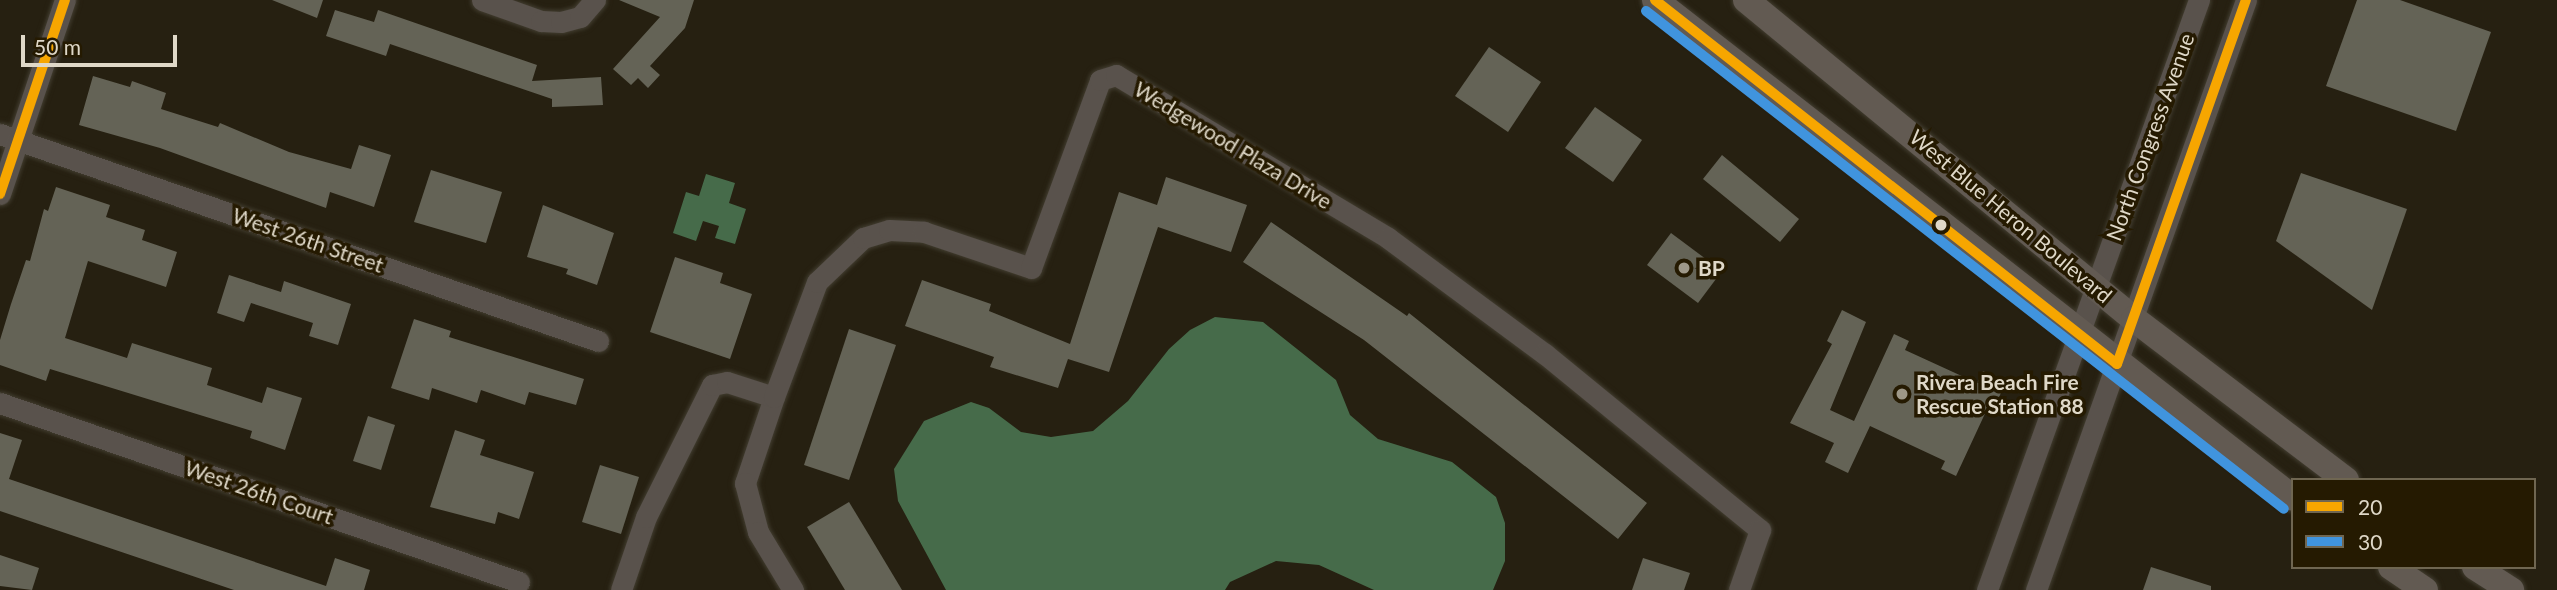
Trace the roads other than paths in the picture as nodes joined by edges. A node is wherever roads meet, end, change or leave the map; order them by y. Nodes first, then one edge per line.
1 (65, 0) edge
2 (482, 0) edge
3 (595, 0) edge
4 (1655, 0) edge
5 (1746, 0) edge
6 (2199, 0) edge
7 (2246, 0) edge
8 (9, 136) edge
9 (0, 194) edge
10 (2097, 286) junction
11 (2134, 319) junction
12 (2080, 334) junction
13 (598, 341) dead end
14 (2117, 364) junction
15 (774, 397) junction
16 (0, 403) edge
17 (2343, 478) edge
18 (2291, 496) edge
19 (2394, 569) edge
20 (2478, 569) edge
21 (519, 582) dead end
22 (621, 590) edge
23 (793, 590) edge
24 (1739, 590) edge
25 (1987, 590) edge
26 (2036, 590) edge
27 (2425, 590) edge
28 (2511, 590) edge

1 - 8 street
2 - 3 street
4 - 12 main road
5 - 10 main road, West Blue Heron Boulevard
6 - 10 street, North Congress Avenue
7 - 11 street, North Congress Avenue
8 - 9 street
8 - 13 street, West 26th Street
10 - 11 main road, West Blue Heron Boulevard
10 - 12 street, North Congress Avenue
11 - 14 street, North Congress Avenue
11 - 17 main road, West Blue Heron Boulevard
12 - 14 main road
12 - 25 street, North Congress Avenue
14 - 18 main road
14 - 26 street, North Congress Avenue
15 - 22 street
15 - 23 street, Wedgewood Plaza Drive
15 - 24 street, Wedgewood Plaza Drive
16 - 21 street, West 26th Court
19 - 27 main road
20 - 28 main road

